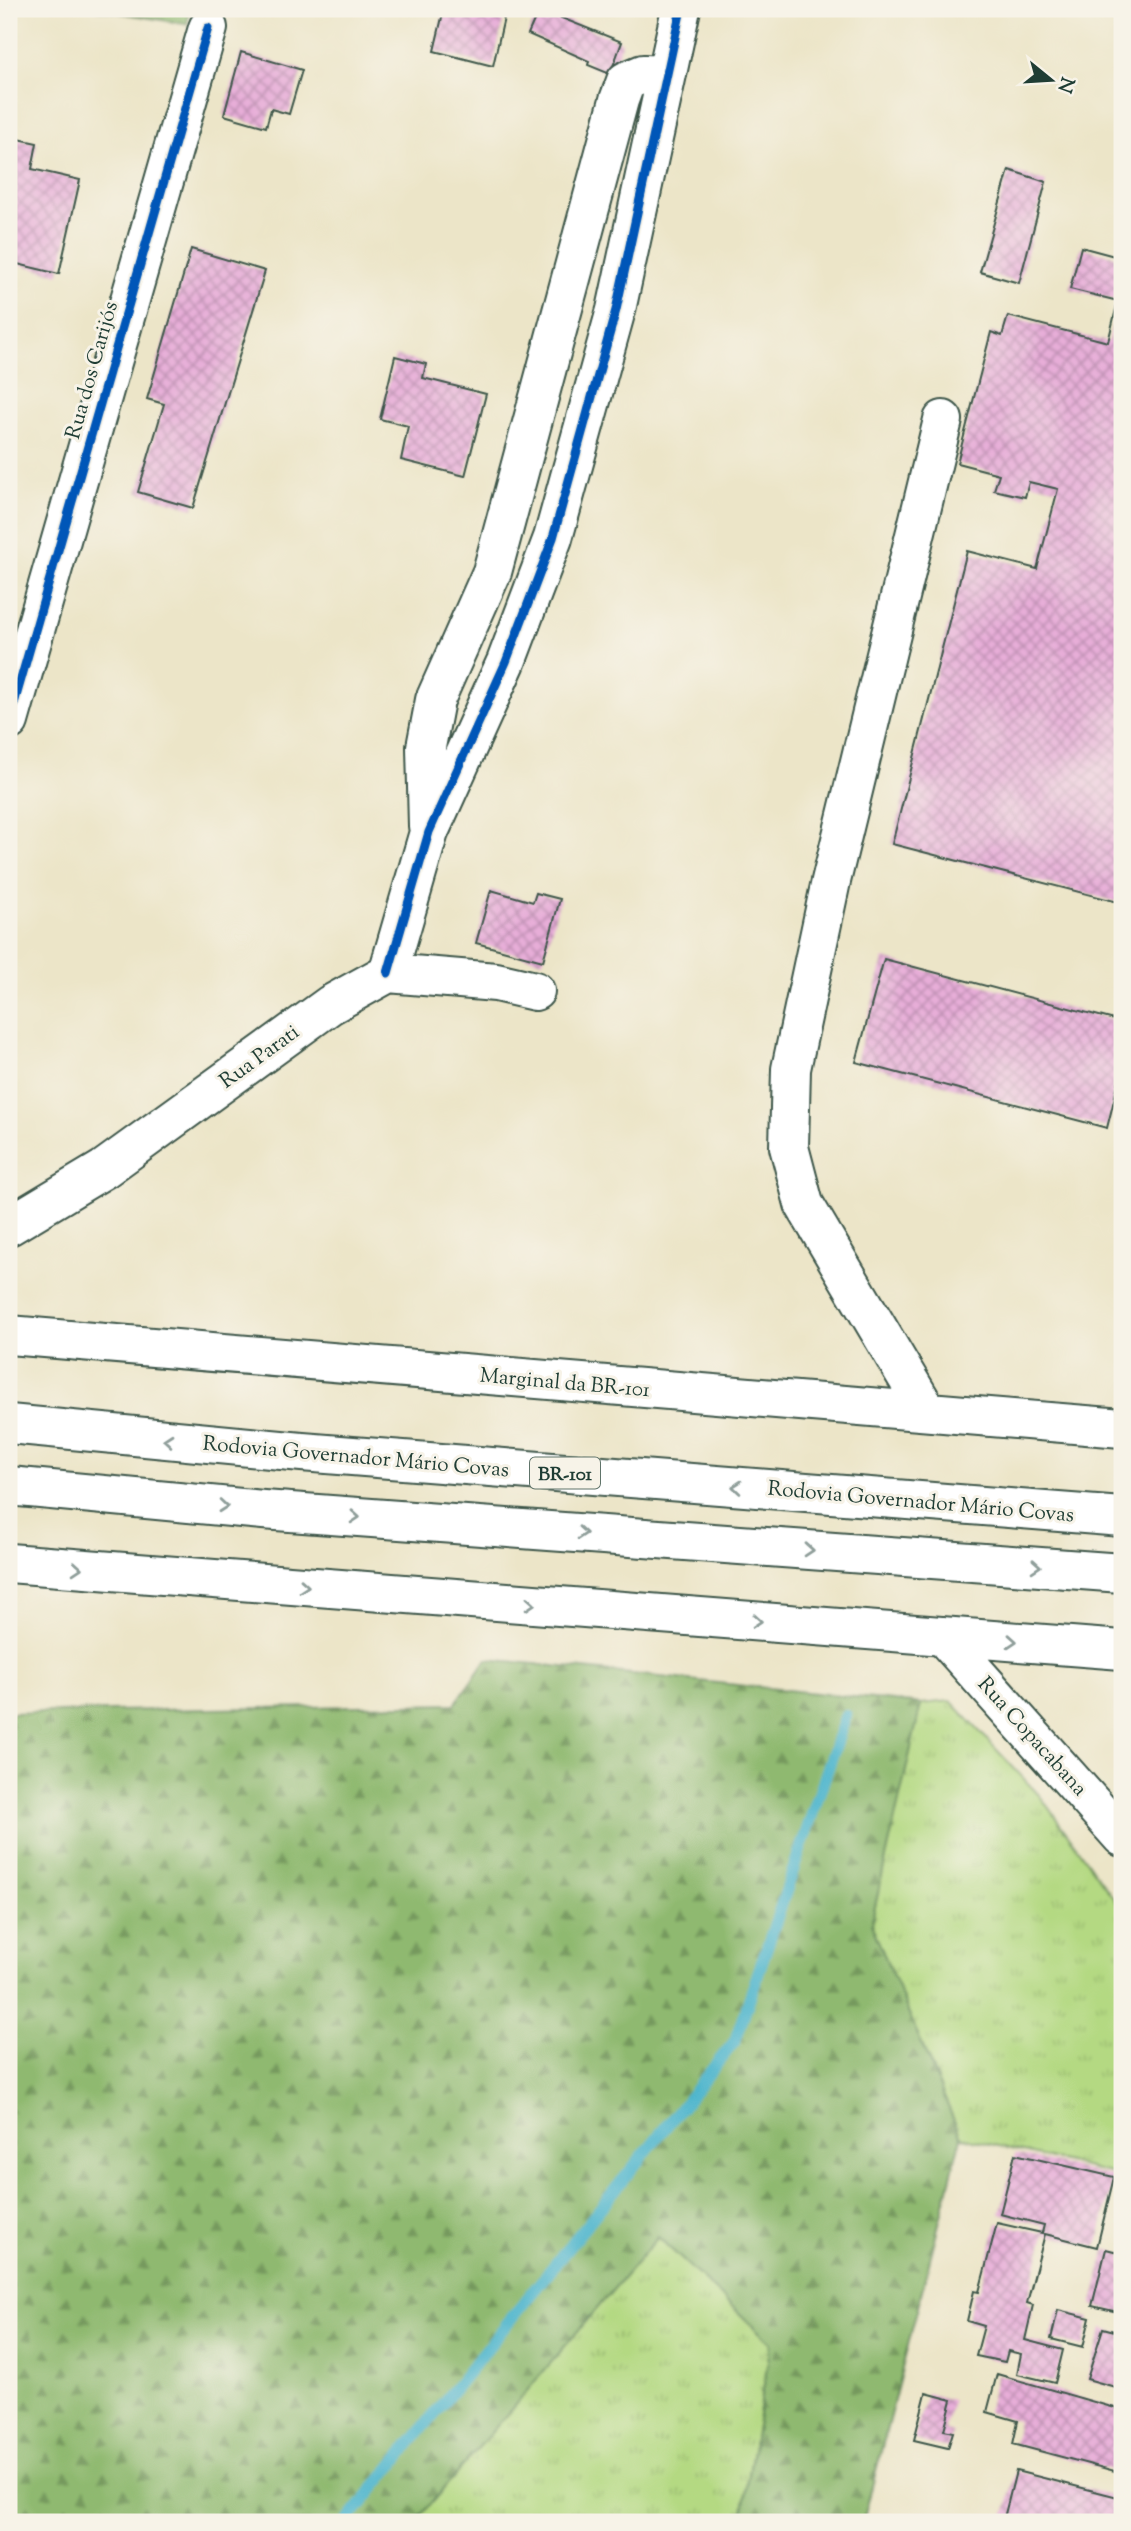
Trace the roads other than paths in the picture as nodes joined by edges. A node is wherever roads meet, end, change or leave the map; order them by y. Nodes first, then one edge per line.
1 (681, 9) edge
2 (208, 28) dead end
3 (666, 75) junction
4 (943, 420) dead end
5 (9, 721) edge
6 (429, 832) junction
7 (388, 973) junction
8 (535, 991) dead end
9 (9, 1226) edge
10 (9, 1335) edge
11 (926, 1411) junction
12 (9, 1424) edge
13 (1122, 1428) edge
14 (9, 1486) edge
15 (1122, 1517) edge
16 (9, 1563) edge
17 (1122, 1573) edge
18 (943, 1636) junction
19 (1122, 1650) edge
20 (1122, 1837) edge

1 - 3 main road
2 - 5 main road, Rua dos Carijós
3 - 6 main road
3 - 6 main road
4 - 11 main road
6 - 7 main road
7 - 8 main road
7 - 9 main road, Rua Parati
10 - 11 main road, Marginal da BR-101
11 - 13 main road, Marginal da BR-101
15 -> 12 main road, Rodovia Governador Mário Covas / BR-101
14 -> 17 main road
16 -> 18 main road
18 -> 19 main road
18 - 20 main road, Rua Copacabana

